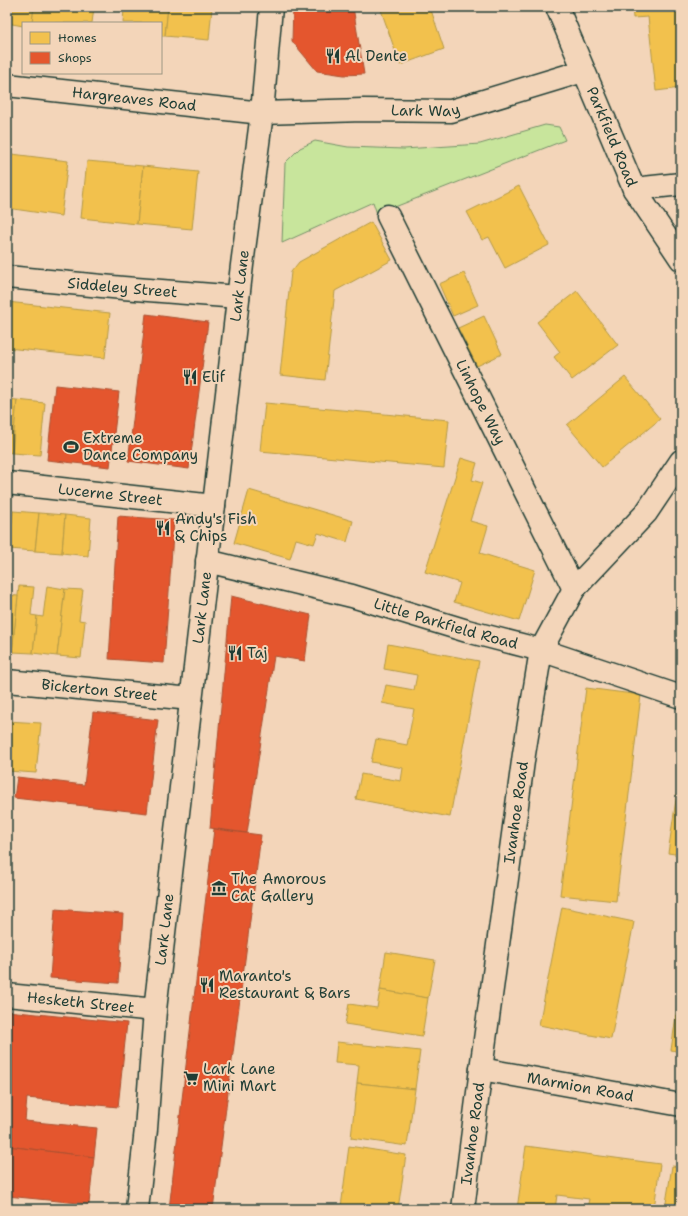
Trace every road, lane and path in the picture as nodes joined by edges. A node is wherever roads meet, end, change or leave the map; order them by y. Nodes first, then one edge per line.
1 (271, 7) edge
2 (557, 7) edge
3 (583, 71) junction
4 (7, 85) edge
5 (262, 113) junction
6 (681, 184) edge
7 (634, 189) junction
8 (388, 216) dead end
9 (681, 258) edge
10 (7, 277) edge
11 (238, 296) junction
12 (681, 461) edge
13 (7, 483) edge
14 (214, 506) junction
15 (208, 561) junction
16 (574, 589) junction
17 (541, 650) junction
18 (7, 680) edge
19 (681, 697) edge
20 (191, 699) junction
21 (7, 995) edge
22 (155, 1010) junction
23 (480, 1070) junction
24 (681, 1105) edge
25 (137, 1209) edge
26 (463, 1209) edge

1 - 5 street, Lark Lane
2 - 3 street, Parkfield Road
3 - 5 street, Lark Way
3 - 7 street, Parkfield Road
4 - 5 street, Hargreaves Road
5 - 11 street, Lark Lane
6 - 7 street
7 - 9 street, Parkfield Road
8 - 16 street, Linhope Way
10 - 11 street, Siddeley Street
11 - 14 street, Lark Lane
12 - 16 street, Ivanhoe Road
13 - 14 street, Lucerne Street
14 - 15 street, Lark Lane
15 - 17 street, Little Parkfield Road
15 - 20 street, Lark Lane
16 - 17 street, Ivanhoe Road
17 - 19 street, Little Parkfield Road
17 - 23 street, Ivanhoe Road
18 - 20 street, Bickerton Street
20 - 22 street, Lark Lane
21 - 22 street, Hesketh Street
22 - 25 street, Lark Lane
23 - 24 street, Marmion Road
23 - 26 street, Ivanhoe Road

